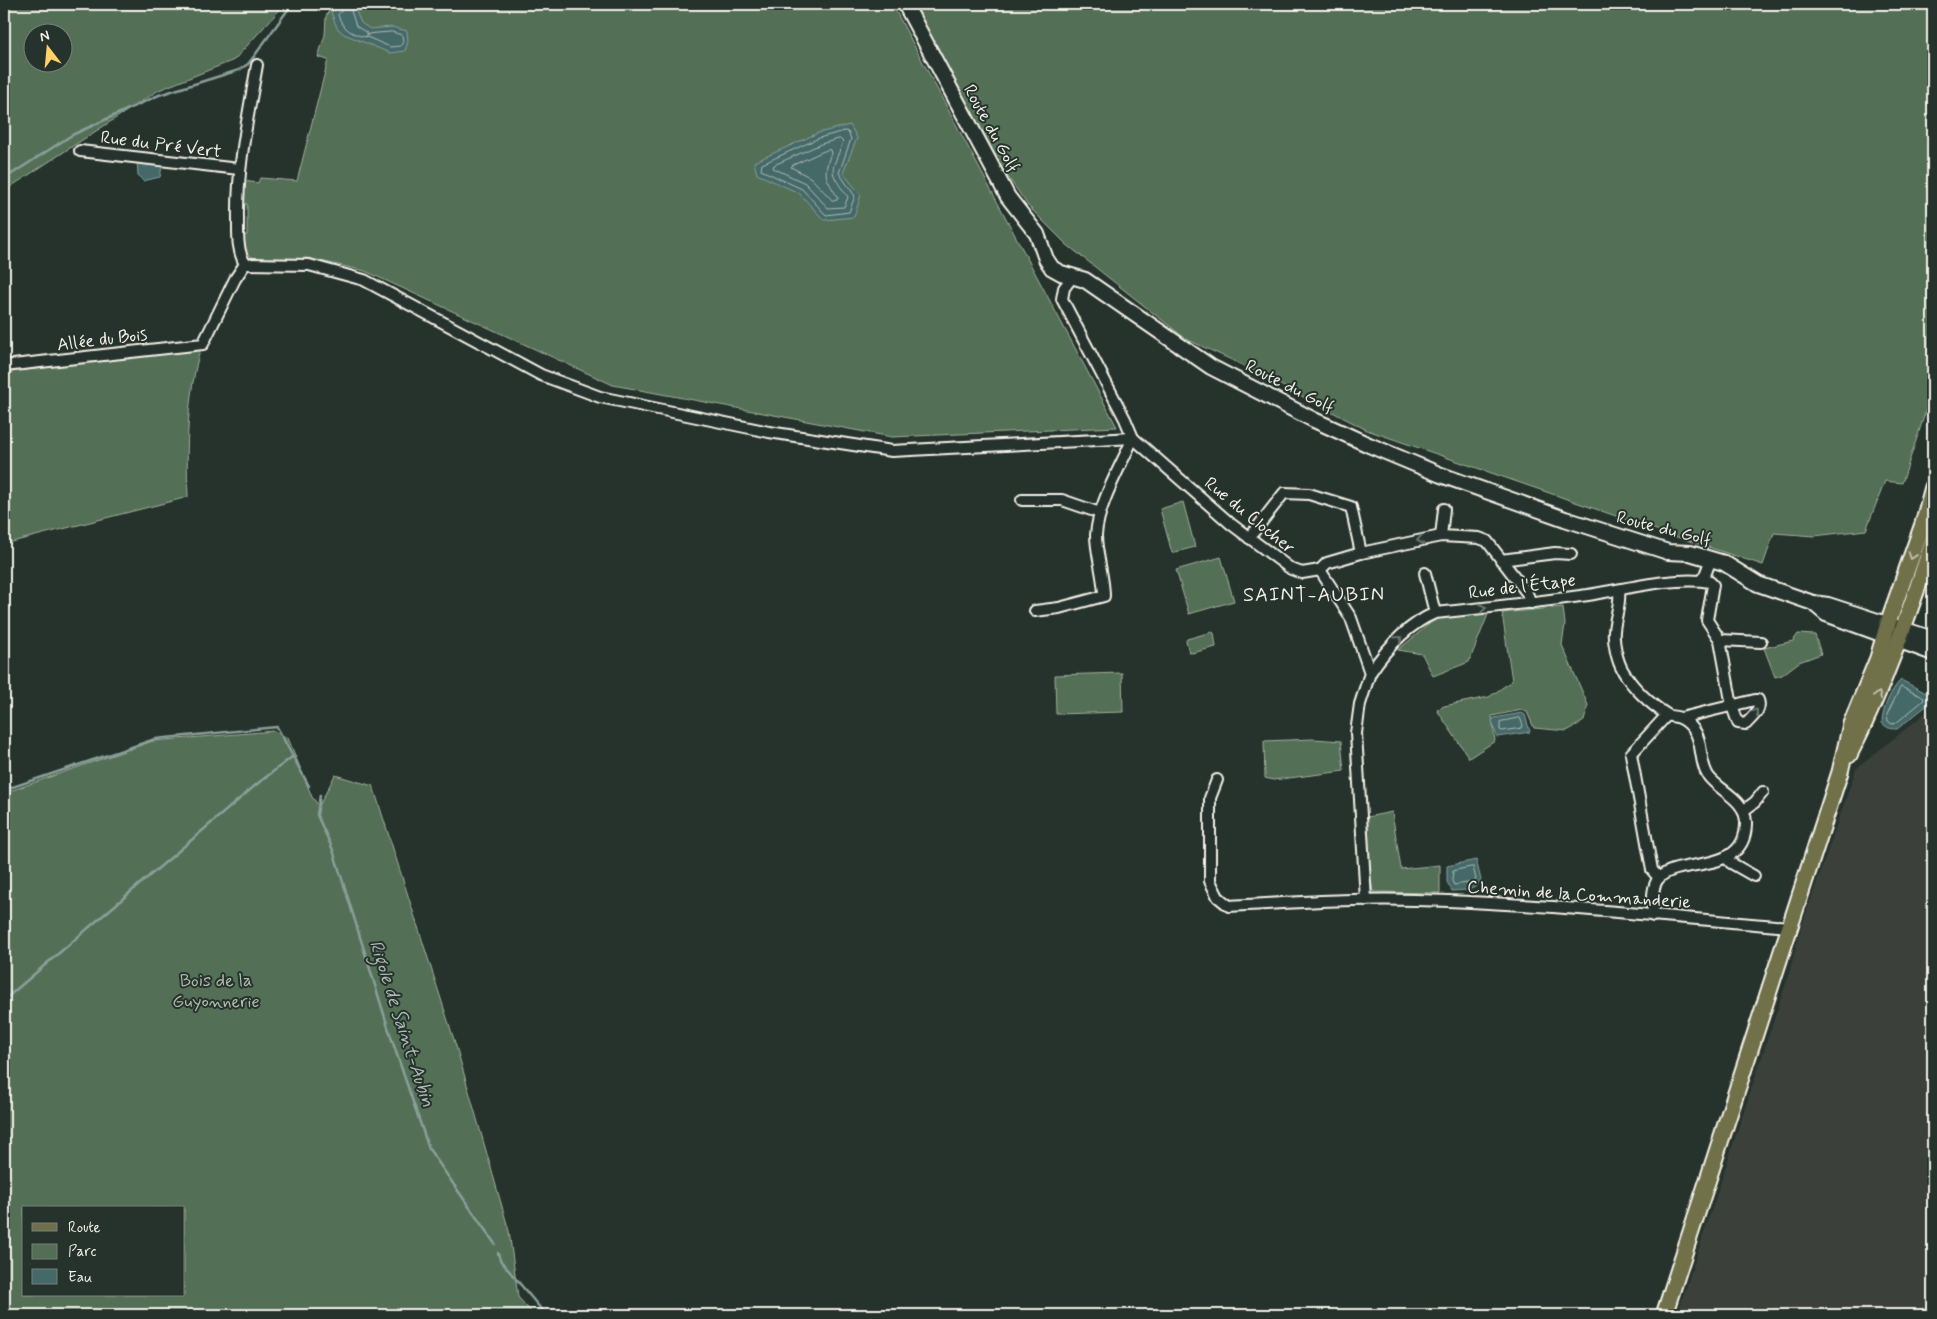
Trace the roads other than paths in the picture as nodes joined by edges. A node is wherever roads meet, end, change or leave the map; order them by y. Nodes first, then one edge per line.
1 (905, 4) edge
2 (257, 66) dead end
3 (80, 151) dead end
4 (239, 169) junction
5 (245, 264) junction
6 (1073, 276) junction
7 (4, 366) edge
8 (1133, 438) junction
9 (1933, 488) edge
10 (1022, 500) dead end
11 (1444, 509) dead end
12 (1100, 513) junction
13 (1441, 536) junction
14 (1249, 538) junction
15 (1933, 541) edge
16 (1361, 552) junction
17 (1570, 554) dead end
18 (1501, 560) junction
19 (1711, 560) junction
20 (1320, 570) junction
21 (1424, 573) dead end
22 (1701, 580) junction
23 (1619, 590) junction
24 (1531, 603) junction
25 (1035, 611) dead end
26 (1435, 613) junction
27 (1886, 629) junction
28 (1905, 638) junction
29 (1933, 639) edge
30 (1720, 640) junction
31 (1761, 642) dead end
32 (1933, 653) edge
33 (1370, 673) junction
34 (1667, 715) junction
35 (1682, 718) junction
36 (1840, 772) junction
37 (1217, 780) dead end
38 (1763, 792) dead end
39 (1743, 811) junction
40 (1726, 857) junction
41 (1754, 876) dead end
42 (1659, 878) junction
43 (1366, 900) junction
44 (1653, 916) junction
45 (1789, 927) junction
46 (1664, 1315) edge

1 - 6 street, Route du Golf
2 - 4 street
3 - 4 street, Rue du Pré Vert
4 - 5 street
5 - 7 street, Allée du Bois
5 - 8 street
6 - 8 street
6 - 19 street, Route du Golf
8 - 12 street
8 - 14 street, Rue du Clocher
9 -> 27 main road
10 - 12 street
11 - 13 street
12 - 25 street
13 -> 16 street
13 - 18 street
14 - 16 street
14 - 20 street, Rue du Clocher
15 - 28 main road
16 - 20 street
17 - 18 street
18 - 24 street
19 - 22 street
19 - 27 street, Route du Golf
20 - 33 street
21 - 26 street
22 - 23 street, Rue de l'Étape
22 - 30 street
23 - 24 street, Rue de l'Étape
23 - 34 street
26 -> 24 street, Rue de l'Étape
33 -> 26 street, Rue de l'Étape
27 - 28 street, Route du Golf
27 - 36 main road
28 - 29 street
28 - 32 street
36 -> 28 main road
30 - 31 street
30 - 35 street
33 - 43 street
34 - 35 street
34 - 42 street
35 - 39 street
36 - 45 main road
37 - 43 street, Chemin de la Commanderie
38 - 39 street
39 - 40 street
40 - 41 street
40 - 42 street
42 - 44 street
43 - 44 street, Chemin de la Commanderie
44 - 45 street, Chemin de la Commanderie
45 - 46 main road

